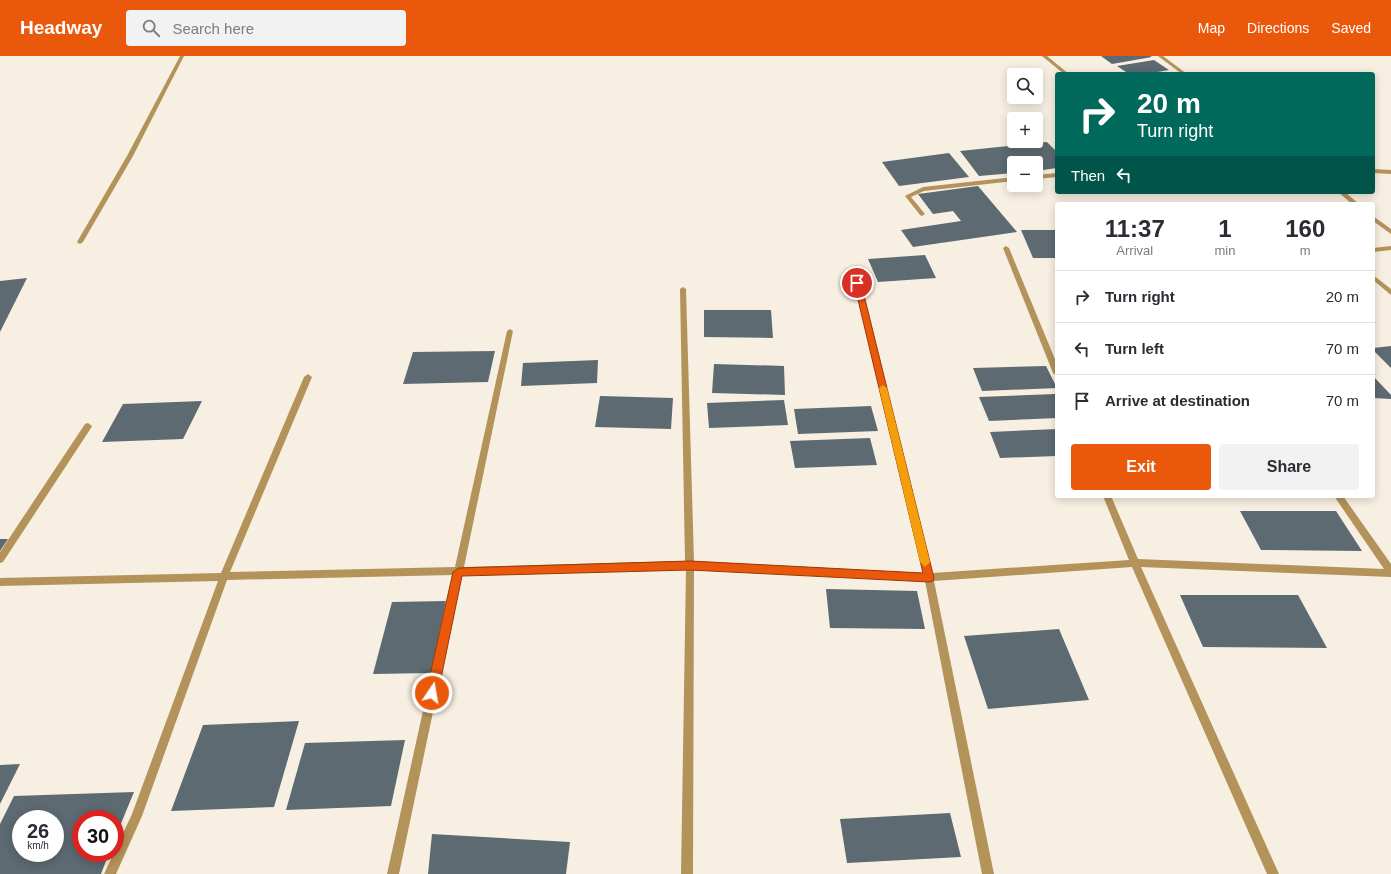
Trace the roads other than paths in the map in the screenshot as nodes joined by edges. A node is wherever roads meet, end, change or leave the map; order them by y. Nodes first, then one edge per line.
1 (182, 56) edge
2 (1044, 56) edge
3 (1160, 56) edge
4 (1064, 72) edge
5 (1182, 72) edge
6 (1375, 171) edge
7 (1391, 172) edge
8 (1055, 174) edge
9 (1043, 176) edge
10 (1007, 180) edge
11 (1344, 194) edge
12 (1354, 202) edge
13 (922, 214) dead end
14 (1375, 220) edge
15 (1391, 232) edge
16 (80, 242) dead end
17 (1006, 248) dead end
18 (1391, 248) edge
19 (1375, 250) edge
20 (854, 268) dead end
21 (1375, 279) edge
22 (683, 289) dead end
23 (1391, 293) edge
24 (510, 331) dead end
25 (1055, 368) edge
26 (308, 378) dead end
27 (88, 426) dead end
28 (1108, 498) edge
29 (1339, 498) edge
30 (0, 559) edge
31 (1135, 563) junction
32 (690, 565) junction
33 (458, 572) junction
34 (1391, 572) edge
35 (223, 578) junction
36 (929, 578) junction
37 (0, 582) edge
38 (110, 874) edge
39 (393, 874) edge
40 (687, 874) edge
41 (988, 874) edge
42 (1273, 874) edge

1 - 16 street
2 - 4 street
3 - 5 street
6 - 7 street
8 - 9 street
10 - 13 street
11 - 12 street
14 - 15 street
17 - 25 street
18 - 19 street
20 - 36 street
21 - 23 street
22 - 32 street
24 - 33 street
26 - 35 street
27 - 30 street
28 - 31 street
29 - 34 street
31 - 34 street
31 - 36 street
31 - 42 street
32 - 33 street
32 - 36 street
32 - 40 street
33 - 35 street
33 - 39 street
35 - 37 street
35 - 38 street
36 - 41 street

